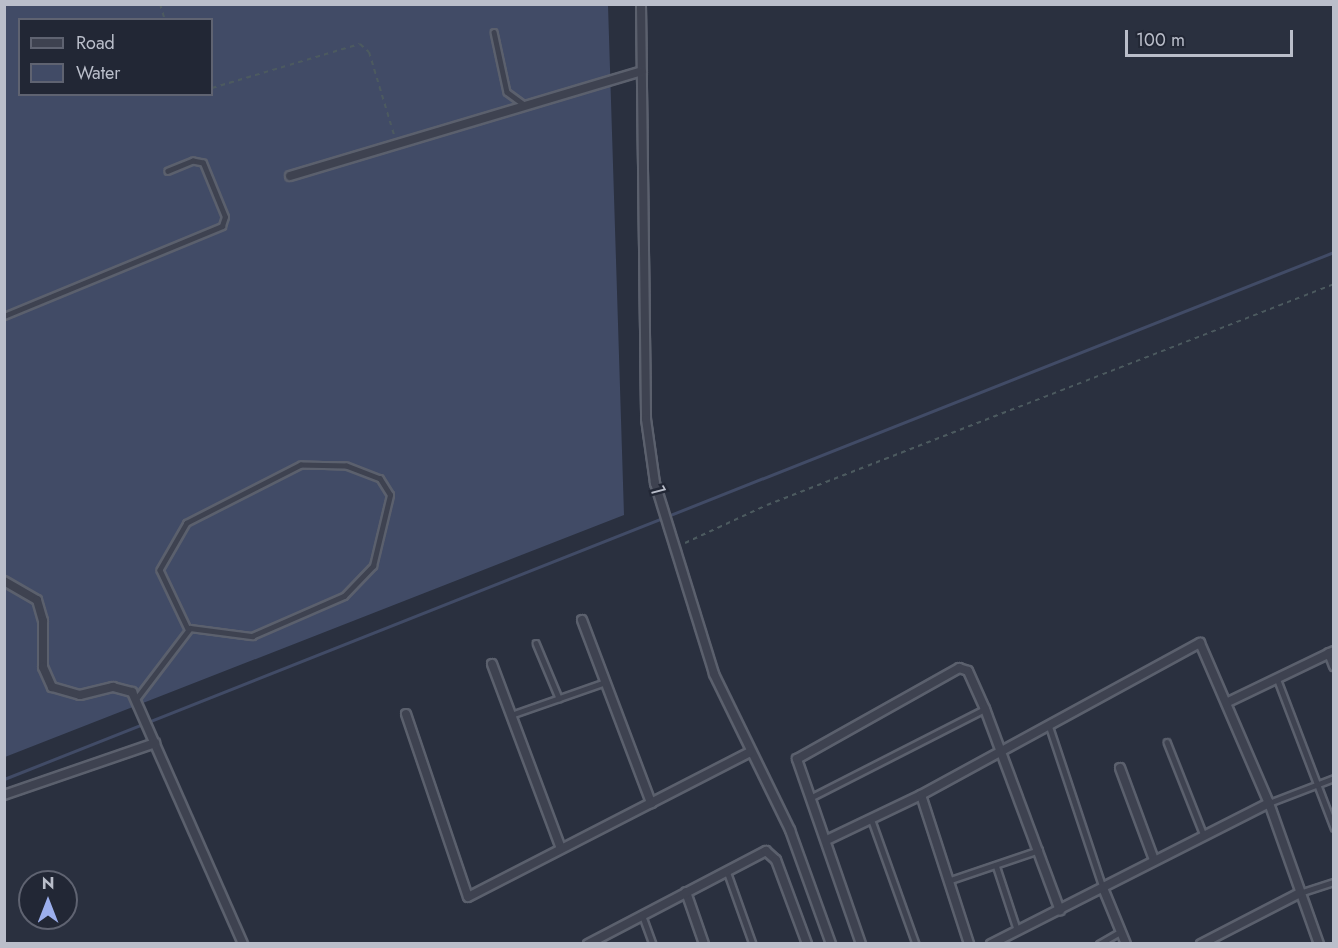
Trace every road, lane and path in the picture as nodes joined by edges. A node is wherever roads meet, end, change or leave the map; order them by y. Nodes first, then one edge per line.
1 (641, 4) edge
2 (494, 32) dead end
3 (642, 71) junction
4 (213, 88) edge
5 (526, 106) junction
6 (397, 141) junction
7 (168, 171) dead end
8 (290, 176) dead end
9 (1334, 284) edge
10 (4, 316) edge
11 (674, 549) junction
12 (4, 581) edge
13 (582, 620) dead end
14 (189, 629) junction
15 (536, 644) dead end
16 (1331, 652) edge
17 (492, 664) dead end
18 (1334, 666) edge
19 (1277, 678) junction
20 (605, 681) junction
21 (559, 698) junction
22 (135, 699) junction
23 (1228, 702) junction
24 (985, 710) junction
25 (406, 714) dead end
26 (511, 715) junction
27 (1049, 725) junction
28 (154, 740) junction
29 (1167, 742) dead end
30 (750, 752) junction
31 (1002, 752) junction
32 (1120, 768) dead end
33 (1334, 778) edge
34 (1318, 784) junction
35 (4, 795) edge
36 (921, 795) junction
37 (810, 798) junction
38 (651, 803) junction
39 (1269, 803) junction
40 (872, 820) junction
41 (1334, 827) edge
42 (1203, 833) junction
43 (826, 840) junction
44 (561, 849) junction
45 (1039, 850) junction
46 (1154, 860) junction
47 (996, 865) junction
48 (726, 868) junction
49 (951, 880) junction
50 (1334, 882) edge
51 (1103, 888) junction
52 (686, 892) junction
53 (1300, 893) junction
54 (1060, 911) junction
55 (642, 914) junction
56 (1017, 929) junction
57 (1122, 931) junction
58 (602, 940) edge
59 (242, 943) edge
60 (588, 944) edge
61 (653, 944) edge
62 (704, 944) edge
63 (753, 944) edge
64 (807, 944) edge
65 (831, 944) edge
66 (861, 944) edge
67 (916, 944) edge
68 (969, 944) edge
69 (991, 944) edge
70 (1099, 944) edge
71 (1126, 944) edge
72 (1201, 944) edge
73 (1319, 944) edge

1 - 3 street, 1
2 - 5 lane
3 - 5 street
3 - 11 street, 1
4 - 6 path
5 - 6 street
6 - 8 street
7 - 10 lane
9 - 11 path
11 - 30 street, 1
12 - 22 street
13 - 20 street
14 - 14 lane
14 - 22 lane
15 - 21 lane
16 - 18 street
16 - 19 street
17 - 26 street
19 - 23 street
19 - 34 lane
20 - 21 lane
20 - 38 street
21 - 26 lane
22 - 28 street
23 - 27 street
23 - 39 street
24 - 31 street
24 - 37 lane
24 - 37 street
25 - 44 street
26 - 44 street
27 - 31 street
27 - 51 lane
28 - 35 street
28 - 59 street
29 - 42 lane
30 - 38 street
30 - 65 street, 1
31 - 36 street
31 - 45 street
32 - 46 street
33 - 34 lane
34 - 39 lane
34 - 41 lane
36 - 40 street
36 - 49 street
37 - 43 street
38 - 44 street
39 - 42 street
39 - 53 street
40 - 43 street
40 - 67 lane
42 - 46 street
43 - 66 street
45 - 47 lane
45 - 54 street
46 - 51 street
47 - 49 lane
47 - 56 lane
48 - 52 street
48 - 63 lane
48 - 64 street
49 - 68 street
50 - 53 lane
51 - 54 street
51 - 57 street
52 - 55 street
52 - 62 street
53 - 72 street
53 - 73 street
54 - 56 street
55 - 58 street
55 - 61 lane
56 - 69 street
57 - 70 lane
57 - 71 street
58 - 60 street

